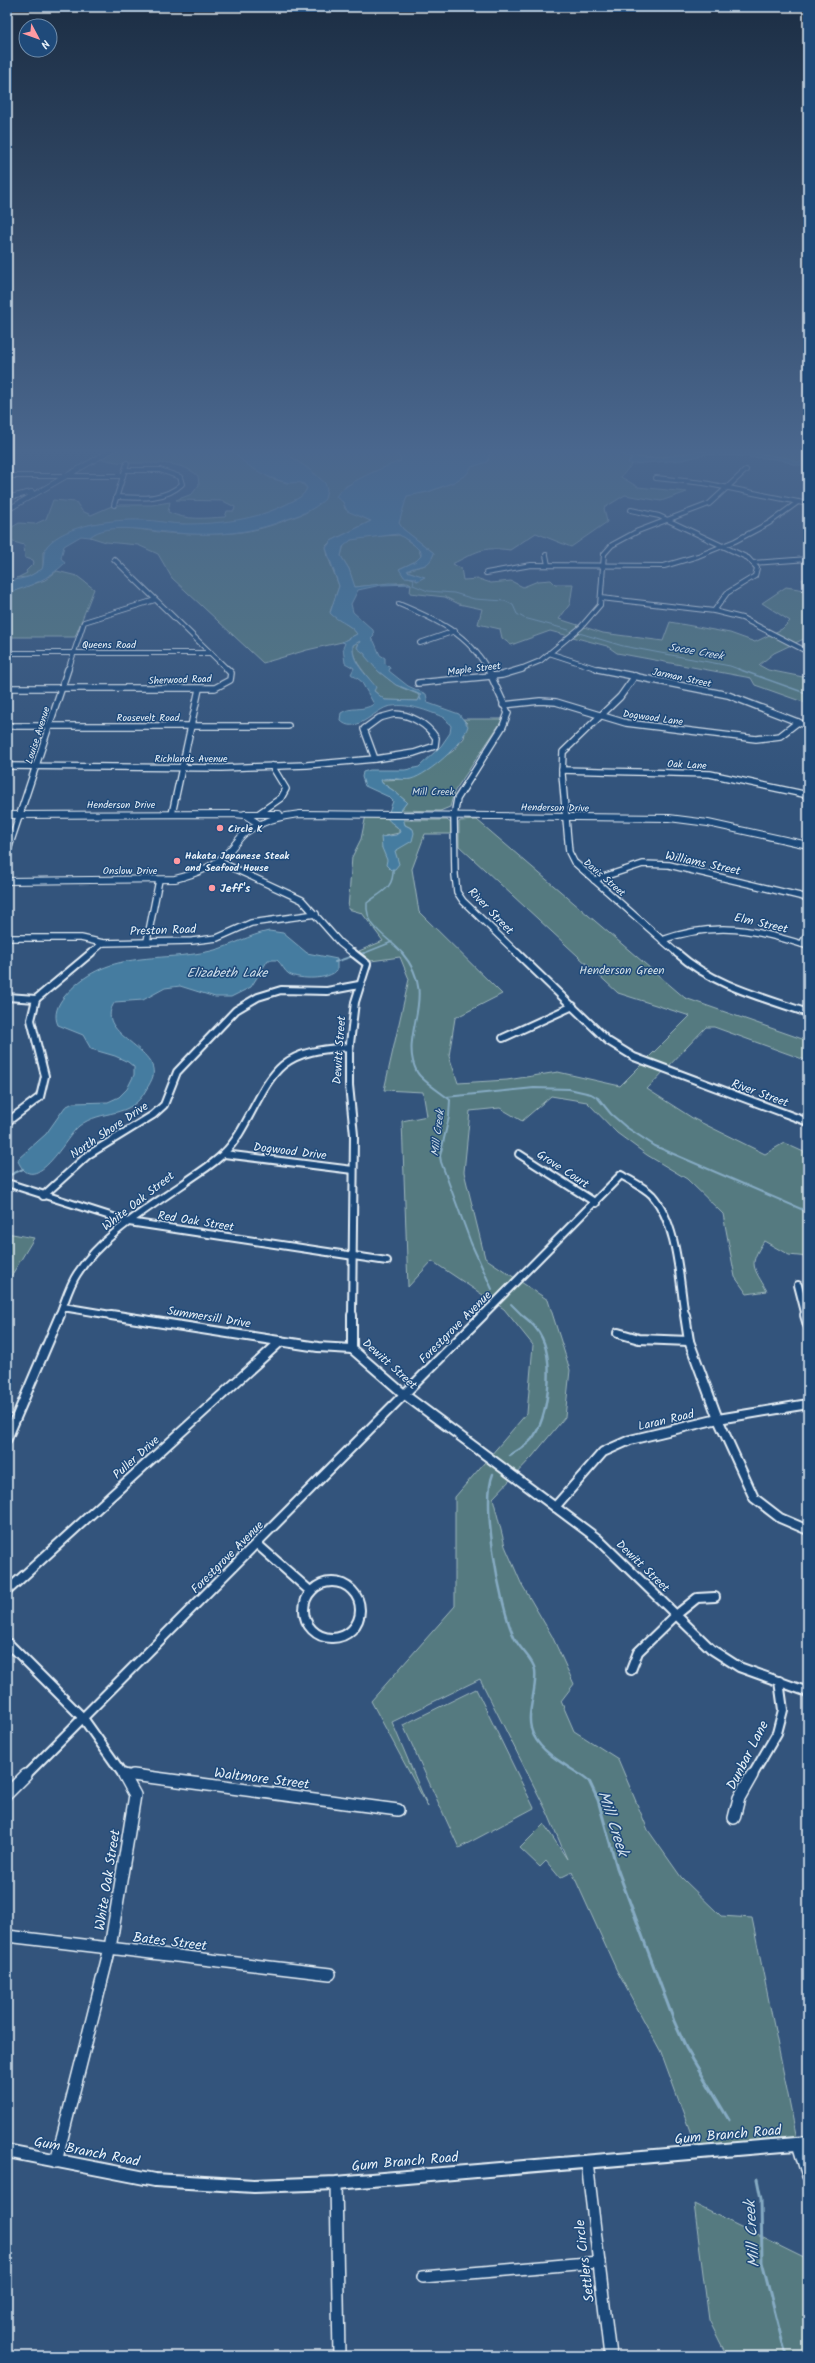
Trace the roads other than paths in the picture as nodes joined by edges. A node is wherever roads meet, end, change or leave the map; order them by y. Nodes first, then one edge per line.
1 (546, 557) edge
2 (604, 557) edge
3 (689, 557) edge
4 (742, 557) edge
5 (114, 559) dead end
6 (808, 559) edge
7 (753, 563) junction
8 (548, 565) junction
9 (604, 566) junction
10 (486, 573) dead end
11 (601, 598) junction
12 (155, 600) junction
13 (399, 604) dead end
14 (714, 611) junction
15 (455, 631) junction
16 (420, 643) dead end
17 (808, 652) edge
18 (7, 653) edge
19 (73, 653) junction
20 (211, 653) junction
21 (549, 653) junction
22 (489, 676) junction
23 (634, 676) junction
24 (418, 683) dead end
25 (7, 688) edge
26 (62, 688) junction
27 (199, 690) junction
28 (504, 705) junction
29 (600, 715) junction
30 (798, 722) junction
31 (7, 726) edge
32 (50, 726) junction
33 (288, 726) dead end
34 (808, 726) edge
35 (190, 727) junction
36 (375, 759) junction
37 (7, 766) edge
38 (37, 766) junction
39 (272, 766) junction
40 (182, 767) junction
41 (562, 770) junction
42 (808, 795) edge
43 (172, 814) junction
44 (234, 814) junction
45 (258, 814) junction
46 (300, 814) junction
47 (7, 815) edge
48 (19, 815) junction
49 (454, 816) junction
50 (565, 818) junction
51 (259, 824) junction
52 (808, 844) edge
53 (7, 853) edge
54 (218, 861) junction
55 (159, 880) junction
56 (594, 880) junction
57 (7, 881) edge
58 (808, 898) edge
59 (316, 914) junction
60 (808, 933) edge
61 (7, 938) edge
62 (662, 940) junction
63 (147, 941) junction
64 (103, 943) junction
65 (805, 946) edge
66 (359, 986) junction
67 (7, 997) edge
68 (36, 1000) junction
69 (573, 1006) junction
70 (808, 1013) edge
71 (503, 1038) dead end
72 (349, 1047) junction
73 (7, 1122) edge
74 (808, 1122) edge
75 (224, 1154) junction
76 (519, 1154) dead end
77 (353, 1170) junction
78 (7, 1183) edge
79 (43, 1196) junction
80 (596, 1203) junction
81 (129, 1222) junction
82 (351, 1254) junction
83 (387, 1261) dead end
84 (798, 1285) dead end
85 (63, 1307) junction
86 (808, 1325) edge
87 (618, 1333) dead end
88 (281, 1340) junction
89 (690, 1342) junction
90 (352, 1349) junction
91 (405, 1395) junction
92 (808, 1404) edge
93 (718, 1419) junction
94 (7, 1439) edge
95 (555, 1507) junction
96 (808, 1530) edge
97 (257, 1544) junction
98 (7, 1591) edge
99 (310, 1591) junction
100 (715, 1597) dead end
101 (676, 1615) junction
102 (7, 1642) edge
103 (631, 1670) dead end
104 (779, 1681) junction
105 (808, 1692) edge
106 (83, 1718) junction
107 (123, 1774) junction
108 (7, 1794) edge
109 (398, 1810) dead end
110 (734, 1818) dead end
111 (7, 1936) edge
112 (110, 1948) junction
113 (330, 1974) dead end
114 (803, 2143) edge
115 (7, 2151) edge
116 (56, 2162) junction
117 (587, 2162) junction
118 (808, 2177) edge
119 (336, 2183) junction
120 (599, 2262) junction
121 (423, 2277) dead end
122 (339, 2356) edge
123 (610, 2356) edge

1 - 8 street
2 - 9 street, Maple Street
3 - 9 street
4 - 7 street
5 - 12 street, Sherwood Road
6 - 7 street
7 - 14 street
8 - 9 street
8 - 10 street
9 - 11 street, Maple Street
11 - 14 street
11 - 21 street, Maple Street
12 - 19 street, Louise Avenue
12 - 20 street, Sherwood Road
13 - 15 street, River Street
14 - 17 street
15 - 16 street
15 - 22 street, River Street
18 - 19 street, Queens Road
19 - 20 street, Queens Road
19 - 26 street, Louise Avenue
20 - 27 street, Sherwood Road
21 - 22 street, Maple Street
21 - 23 street, Jarman Street
22 - 24 street, Maple Street
22 - 28 street, River Street
23 - 29 street, Davis Street
23 - 30 street, Jarman Street
25 - 26 street, Sherwood Road
26 - 27 street, Sherwood Road
26 - 32 street, Louise Avenue
27 - 35 street
28 - 29 street, Dogwood Lane
28 - 49 street, River Street
29 - 30 street, Dogwood Lane
29 - 41 street, Davis Street
30 - 34 street, Jarman Street
31 - 32 street, Roosevelt Road
32 - 35 street, Roosevelt Road
32 - 38 street, Louise Avenue
33 - 35 street, Roosevelt Road
35 - 40 street
36 - 36 street, Richlands Avenue
36 - 39 street, Richlands Avenue
37 - 38 street, Richlands Avenue
38 - 40 street, Richlands Avenue
38 - 48 street, Louise Avenue
39 - 40 street, Richlands Avenue
39 - 45 street
40 - 43 street
41 - 42 street, Oak Lane
41 - 50 street, Davis Street
43 - 44 main road, Henderson Drive
43 - 48 main road, Henderson Drive
44 - 45 main road, Henderson Drive
44 - 51 main road, Henderson Drive
45 - 46 main road, Henderson Drive
46 - 49 main road, Henderson Drive
46 - 51 main road, Henderson Drive
47 - 48 main road, Henderson Drive
48 - 53 street, Louise Avenue
49 - 50 main road, Henderson Drive
49 - 69 street, River Street
50 - 52 main road, Henderson Drive
50 - 56 street, Davis Street
51 - 54 main road, Onslow Drive
54 - 55 main road, Onslow Drive
54 - 59 street, Dewitt Street
55 - 57 main road, Onslow Drive
55 - 63 street
56 - 58 street, Williams Street
56 - 62 street, Davis Street
59 - 63 street, Preston Road
59 - 66 street, Dewitt Street
60 - 65 street
61 - 64 street, Preston Road
62 - 65 street, Elm Street
62 - 70 street, Davis Street
63 - 64 street, Preston Road
64 - 68 street
66 - 72 street, Dewitt Street
66 - 79 street, North Shore Drive
67 - 68 street
68 - 73 street
69 - 71 street
69 - 74 street, River Street
72 - 75 street, White Oak Street
72 - 77 street, Dewitt Street
75 - 77 street, Dogwood Drive
75 - 81 street, White Oak Street
76 - 80 street, Grove Court
77 - 82 street, Dewitt Street
78 - 79 street, Red Oak Street
79 - 81 street, Red Oak Street
80 - 89 street, Forestgrove Avenue
80 - 91 street, Forestgrove Avenue
81 - 82 street, Red Oak Street
81 - 85 street, White Oak Street
82 - 83 street, Red Oak Street
82 - 90 street, Dewitt Street
84 - 86 street
85 - 88 street, Summersill Drive
85 - 94 street, White Oak Street
87 - 89 street
88 - 90 street, Summersill Drive
88 - 98 street, Puller Drive
89 - 93 street, Forestgrove Avenue
90 - 91 street, Dewitt Street
91 - 95 street, Dewitt Street
91 - 97 street, Forestgrove Avenue
92 - 93 street, Laran Road
93 - 95 street, Laran Road
93 - 96 street, Forestgrove Avenue
95 - 101 street, Dewitt Street
97 - 99 street
97 - 106 street, Forestgrove Avenue
99 - 99 street
100 - 101 street
101 - 103 street
101 - 104 street, Dewitt Street
102 - 106 street, White Oak Street
104 - 105 street, Dewitt Street
104 - 110 street, Dunbar Lane
106 - 107 street, White Oak Street
106 - 108 street, Forestgrove Avenue
107 - 109 street, Waltmore Street
107 - 112 street, White Oak Street
111 - 112 street, Bates Street
112 - 113 street, Bates Street
112 - 116 street, White Oak Street
114 - 117 main road, Gum Branch Road
114 - 118 street
115 - 116 main road, Gum Branch Road
116 - 119 main road, Gum Branch Road
117 - 119 main road, Gum Branch Road
117 - 120 street, Settlers Circle
119 - 122 street
120 - 121 street
120 - 123 street, Settlers Circle

